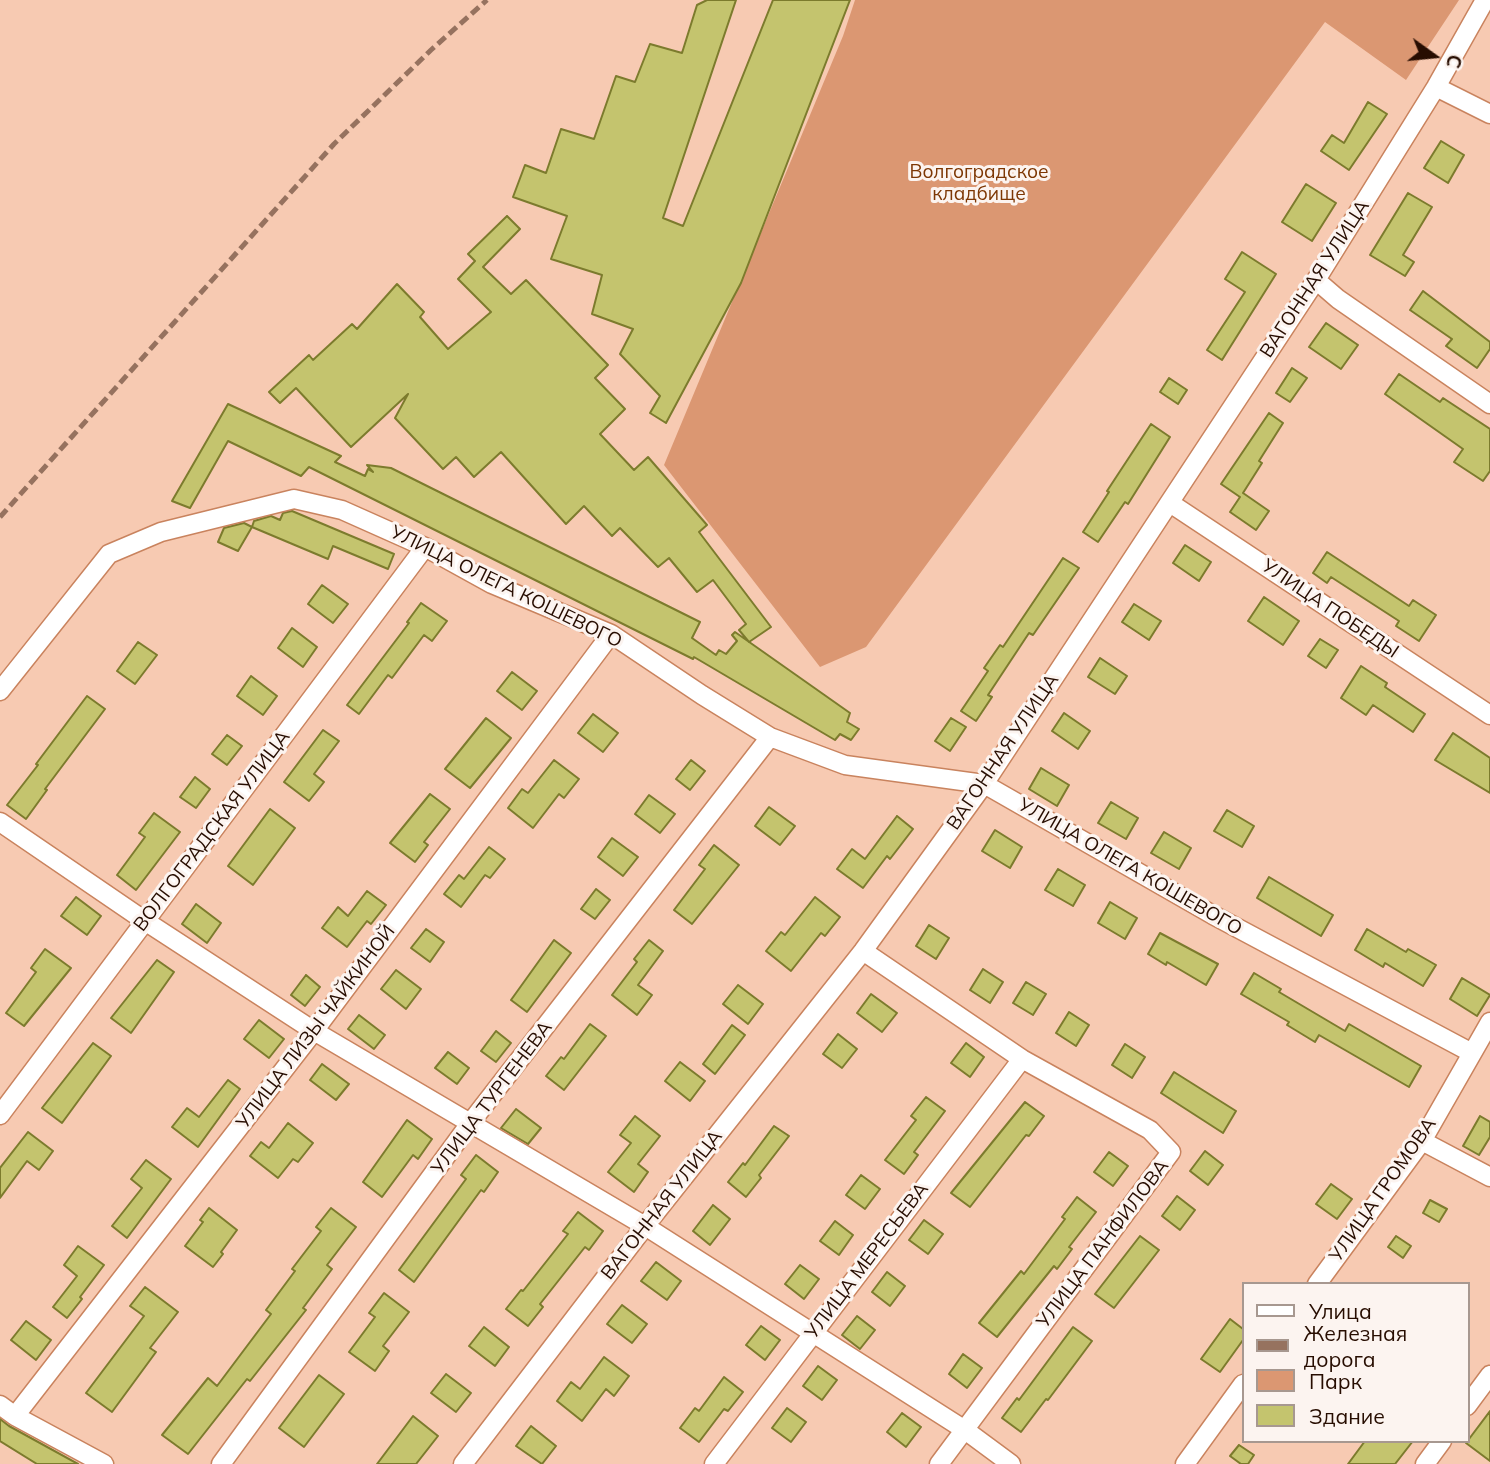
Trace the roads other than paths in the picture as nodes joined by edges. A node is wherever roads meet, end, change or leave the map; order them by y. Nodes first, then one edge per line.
1 (1485, 0) edge
2 (1436, 88) junction
3 (1490, 114) edge
4 (1316, 280) junction
5 (1490, 404) edge
6 (1170, 503) junction
7 (425, 547) junction
8 (611, 634) junction
9 (0, 691) edge
10 (1490, 715) edge
11 (770, 737) junction
12 (984, 783) junction
13 (0, 822) edge
14 (145, 921) junction
15 (863, 951) junction
16 (1490, 1022) edge
17 (314, 1031) junction
18 (1472, 1053) junction
19 (1022, 1059) junction
20 (0, 1115) edge
21 (471, 1122) junction
22 (1422, 1141) junction
23 (1490, 1177) edge
24 (645, 1226) junction
25 (1318, 1282) edge
26 (812, 1333) junction
27 (1490, 1375) edge
28 (1242, 1385) edge
29 (1469, 1403) edge
30 (7, 1410) edge
31 (965, 1430) junction
32 (1441, 1443) edge
33 (104, 1464) edge
34 (221, 1464) edge
35 (463, 1464) edge
36 (714, 1464) edge
37 (939, 1464) edge
38 (1011, 1464) edge
39 (1185, 1464) edge
40 (1425, 1464) edge

1 - 2 street, ВАГОННАЯ УЛИЦА
2 - 3 street
2 - 4 street, ВАГОННАЯ УЛИЦА
4 - 5 street
4 - 6 street, ВАГОННАЯ УЛИЦА
6 - 10 street, УЛИЦА ПОБЕДЫ
6 - 12 street, ВАГОННАЯ УЛИЦА
7 - 8 street, УЛИЦА ОЛЕГА КОШЕВОГО
7 - 9 street, УЛИЦА ОЛЕГА КОШЕВОГО
7 - 14 street, ВОЛГОГРАДСКАЯ УЛИЦА
8 - 11 street, УЛИЦА ОЛЕГА КОШЕВОГО
8 - 17 street, УЛИЦА ЛИЗЫ ЧАЙКИНОЙ
11 - 12 street, УЛИЦА ОЛЕГА КОШЕВОГО
11 - 21 street, УЛИЦА ТУРГЕНЕВА
12 - 15 street, ВАГОННАЯ УЛИЦА
12 - 18 street, УЛИЦА ОЛЕГА КОШЕВОГО
13 - 14 street
14 - 17 street
14 - 20 street, ВОЛГОГРАДСКАЯ УЛИЦА
15 - 19 street, УЛИЦА ПАНФИЛОВА
15 - 24 street, ВАГОННАЯ УЛИЦА
16 - 18 street, УЛИЦА ГРОМОВА
17 - 21 street
17 - 30 street, УЛИЦА ЛИЗЫ ЧАЙКИНОЙ
18 - 22 street, УЛИЦА ГРОМОВА
19 - 26 street, УЛИЦА МЕРЕСЬЕВА
19 - 31 street, УЛИЦА ПАНФИЛОВА
21 - 24 street
21 - 34 street, УЛИЦА ТУРГЕНЕВА
22 - 23 street
22 - 25 street, УЛИЦА ГРОМОВА
24 - 26 street
24 - 35 street, ВАГОННАЯ УЛИЦА
26 - 31 street
26 - 36 street, УЛИЦА МЕРЕСЬЕВА
27 - 29 street
28 - 39 street
30 - 33 street
31 - 37 street, УЛИЦА ПАНФИЛОВА
31 - 38 street
32 - 40 street

